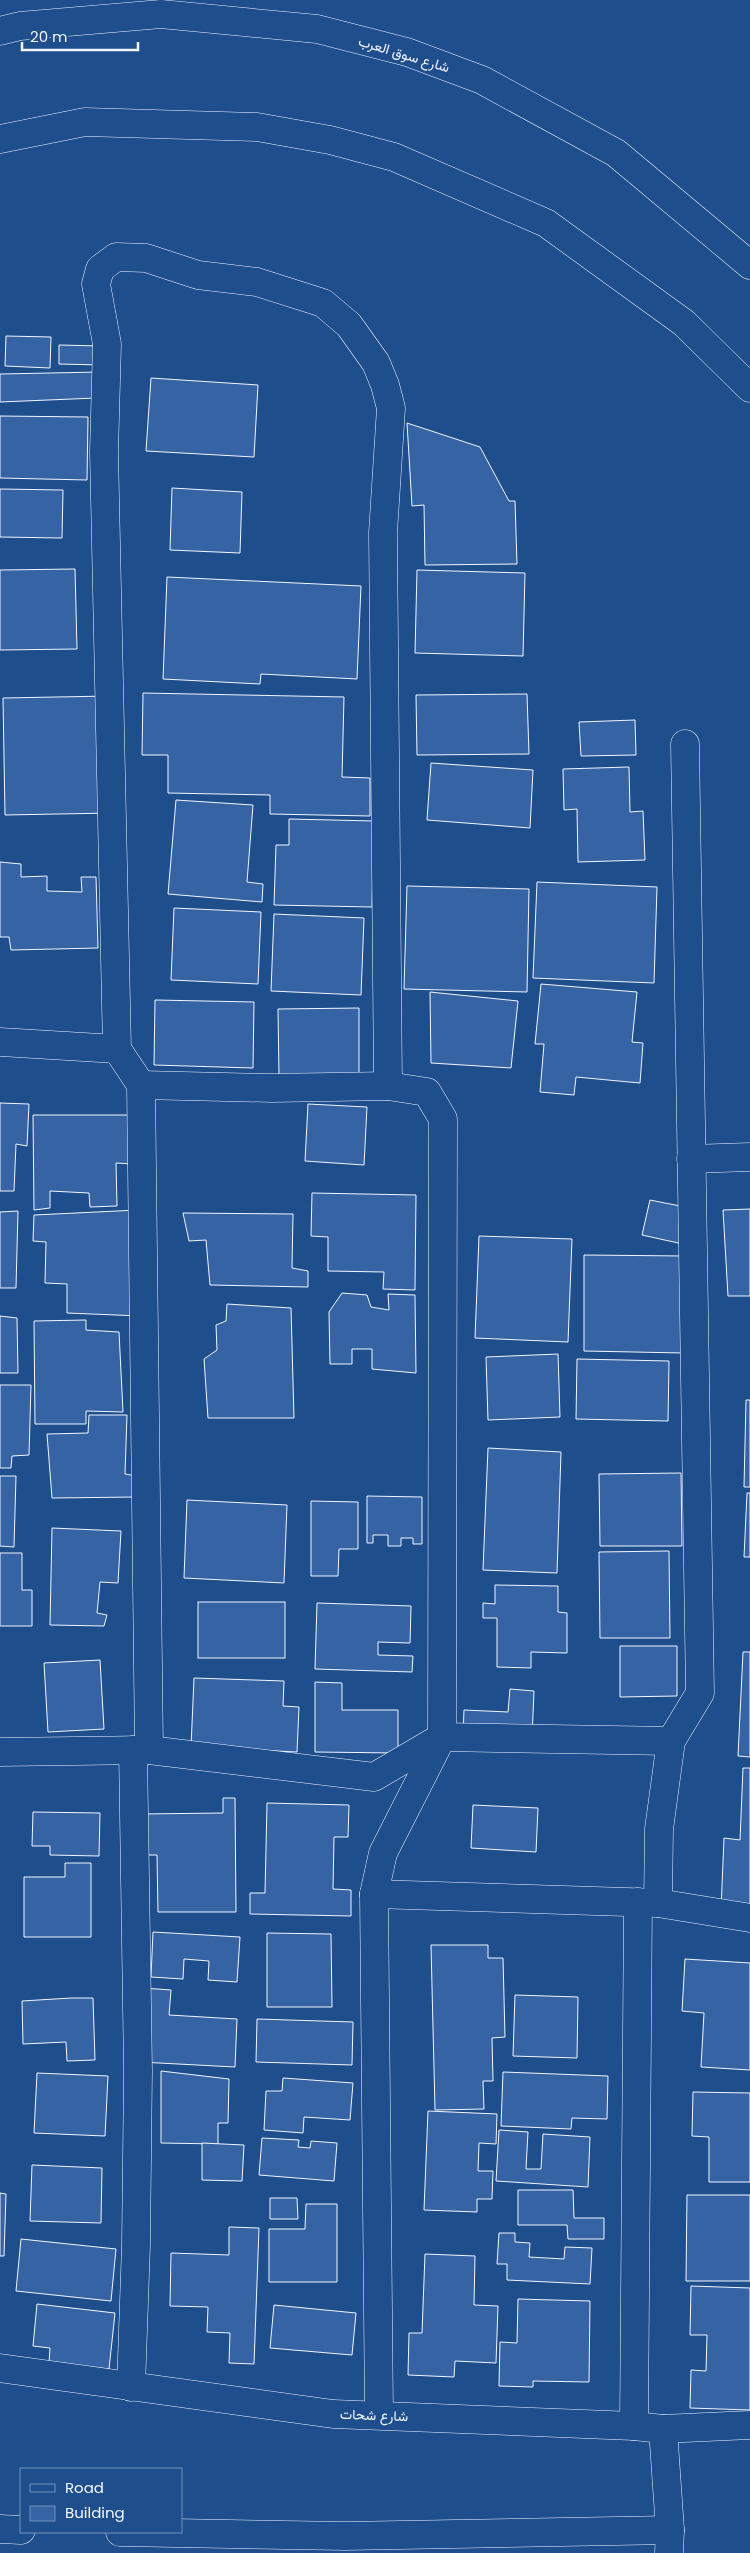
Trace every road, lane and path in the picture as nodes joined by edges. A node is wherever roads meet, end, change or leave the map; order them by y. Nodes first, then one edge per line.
1 (0, 31) edge
2 (0, 139) edge
3 (750, 265) edge
4 (750, 388) edge
5 (685, 744) dead end
6 (0, 1042) edge
7 (117, 1049) junction
8 (141, 1085) junction
9 (388, 1086) junction
10 (750, 1157) edge
11 (692, 1159) junction
12 (442, 1737) junction
13 (671, 1741) junction
14 (141, 1750) junction
15 (0, 1752) edge
16 (374, 1894) junction
17 (648, 1902) junction
18 (750, 1918) edge
19 (0, 2368) edge
20 (131, 2387) junction
21 (379, 2415) junction
22 (750, 2425) edge
23 (634, 2426) junction
24 (663, 2429) junction
25 (0, 2529) edge
26 (20, 2530) edge
27 (137, 2533) edge
28 (669, 2542) edge
29 (344, 2545) edge

1 - 3 street, شارع سوق العرب
2 - 4 street
5 - 11 street
6 - 7 street
7 - 8 street
7 - 9 street
8 - 9 street
8 - 14 street
9 - 12 street
10 - 11 street
11 - 13 street
12 - 13 street
12 - 14 street
12 - 16 street
13 - 17 street
14 - 15 street
14 - 20 street
16 - 17 street
16 - 21 street
17 - 18 street
17 - 23 street
19 - 20 street, شارع شحات
20 - 21 street, شارع شحات
21 - 23 street, شارع شحات
22 - 24 street, شارع شحات
23 - 24 street, شارع شحات
24 - 28 street
25 - 26 street
27 - 29 street
28 - 29 street

